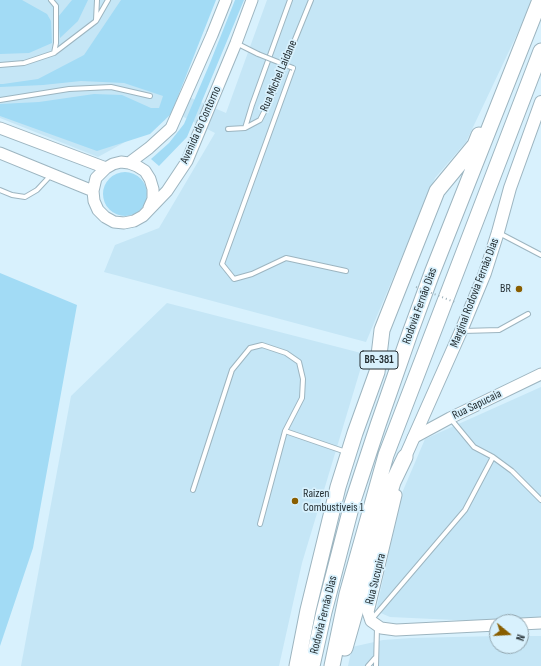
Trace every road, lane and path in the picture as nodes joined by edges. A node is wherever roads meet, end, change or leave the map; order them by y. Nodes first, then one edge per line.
1 (51, 0) edge
2 (97, 0) edge
3 (108, 0) edge
4 (226, 0) edge
5 (252, 0) edge
6 (290, 0) edge
7 (311, 0) edge
8 (540, 0) edge
9 (96, 21) junction
10 (236, 43) junction
11 (541, 51) edge
12 (54, 53) junction
13 (0, 65) edge
14 (510, 76) junction
15 (150, 96) dead end
16 (0, 100) edge
17 (541, 102) edge
18 (0, 128) edge
19 (245, 128) junction
20 (228, 129) dead end
21 (0, 154) edge
22 (129, 163) junction
23 (106, 168) junction
24 (51, 174) junction
25 (0, 190) edge
26 (93, 191) junction
27 (149, 208) junction
28 (498, 232) junction
29 (541, 255) edge
30 (346, 271) dead end
31 (416, 287) dead end
32 (457, 303) dead end
33 (528, 314) dead end
34 (461, 331) junction
35 (541, 374) edge
36 (450, 418) junction
37 (285, 431) junction
38 (413, 438) junction
39 (349, 453) junction
40 (405, 457) junction
41 (493, 457) junction
42 (193, 490) dead end
43 (541, 500) edge
44 (260, 524) dead end
45 (541, 623) edge
46 (374, 624) junction
47 (529, 624) edge
48 (489, 625) edge
49 (375, 658) junction
50 (297, 666) edge
51 (312, 666) edge
52 (332, 666) edge
53 (340, 666) edge
54 (368, 666) edge
55 (376, 666) edge

1 - 12 lane
2 - 9 lane
3 - 9 lane
4 - 22 street
5 - 10 street, Avenida do Contorno
6 - 19 lane
7 - 19 lane, Rua Michel Laidane
8 - 14 highway, Rodovia Fernão Dias / BR-381
9 - 12 lane
10 - 27 street, Avenida do Contorno
10 - 30 lane, bridge
11 - 52 highway, Rodovia Fernão Dias
12 - 13 lane
14 - 39 highway, BR-381
14 - 51 highway, Rodovia Fernão Dias / BR-381
15 - 16 lane
17 - 28 main road, Marginal Rodovia Fernão Dias
18 - 23 street
19 - 20 lane, Rua Michel Laidane
21 - 24 street
22 - 23 street
22 - 27 street
23 - 26 street
24 - 25 lane
24 - 26 street
26 - 27 street, Avenida do Contorno
28 - 29 lane
28 - 34 main road, Marginal Rodovia Fernão Dias
31 - 32 path, bridge
33 - 34 lane
34 - 38 main road, Marginal Rodovia Fernão Dias
35 - 36 street, Rua Sapucaia
36 - 38 street, Rua Sapucaia
36 - 41 lane
37 - 39 lane
37 - 42 lane
37 - 44 lane
38 - 40 main road, Marginal Rodovia Fernão Dias
39 - 50 highway, BR-381
40 - 46 street, Rua Sucupira
40 - 53 highway
41 - 43 lane
41 - 46 lane
45 - 47 street
46 - 48 street
46 - 49 lane
49 - 54 lane
49 - 55 lane

